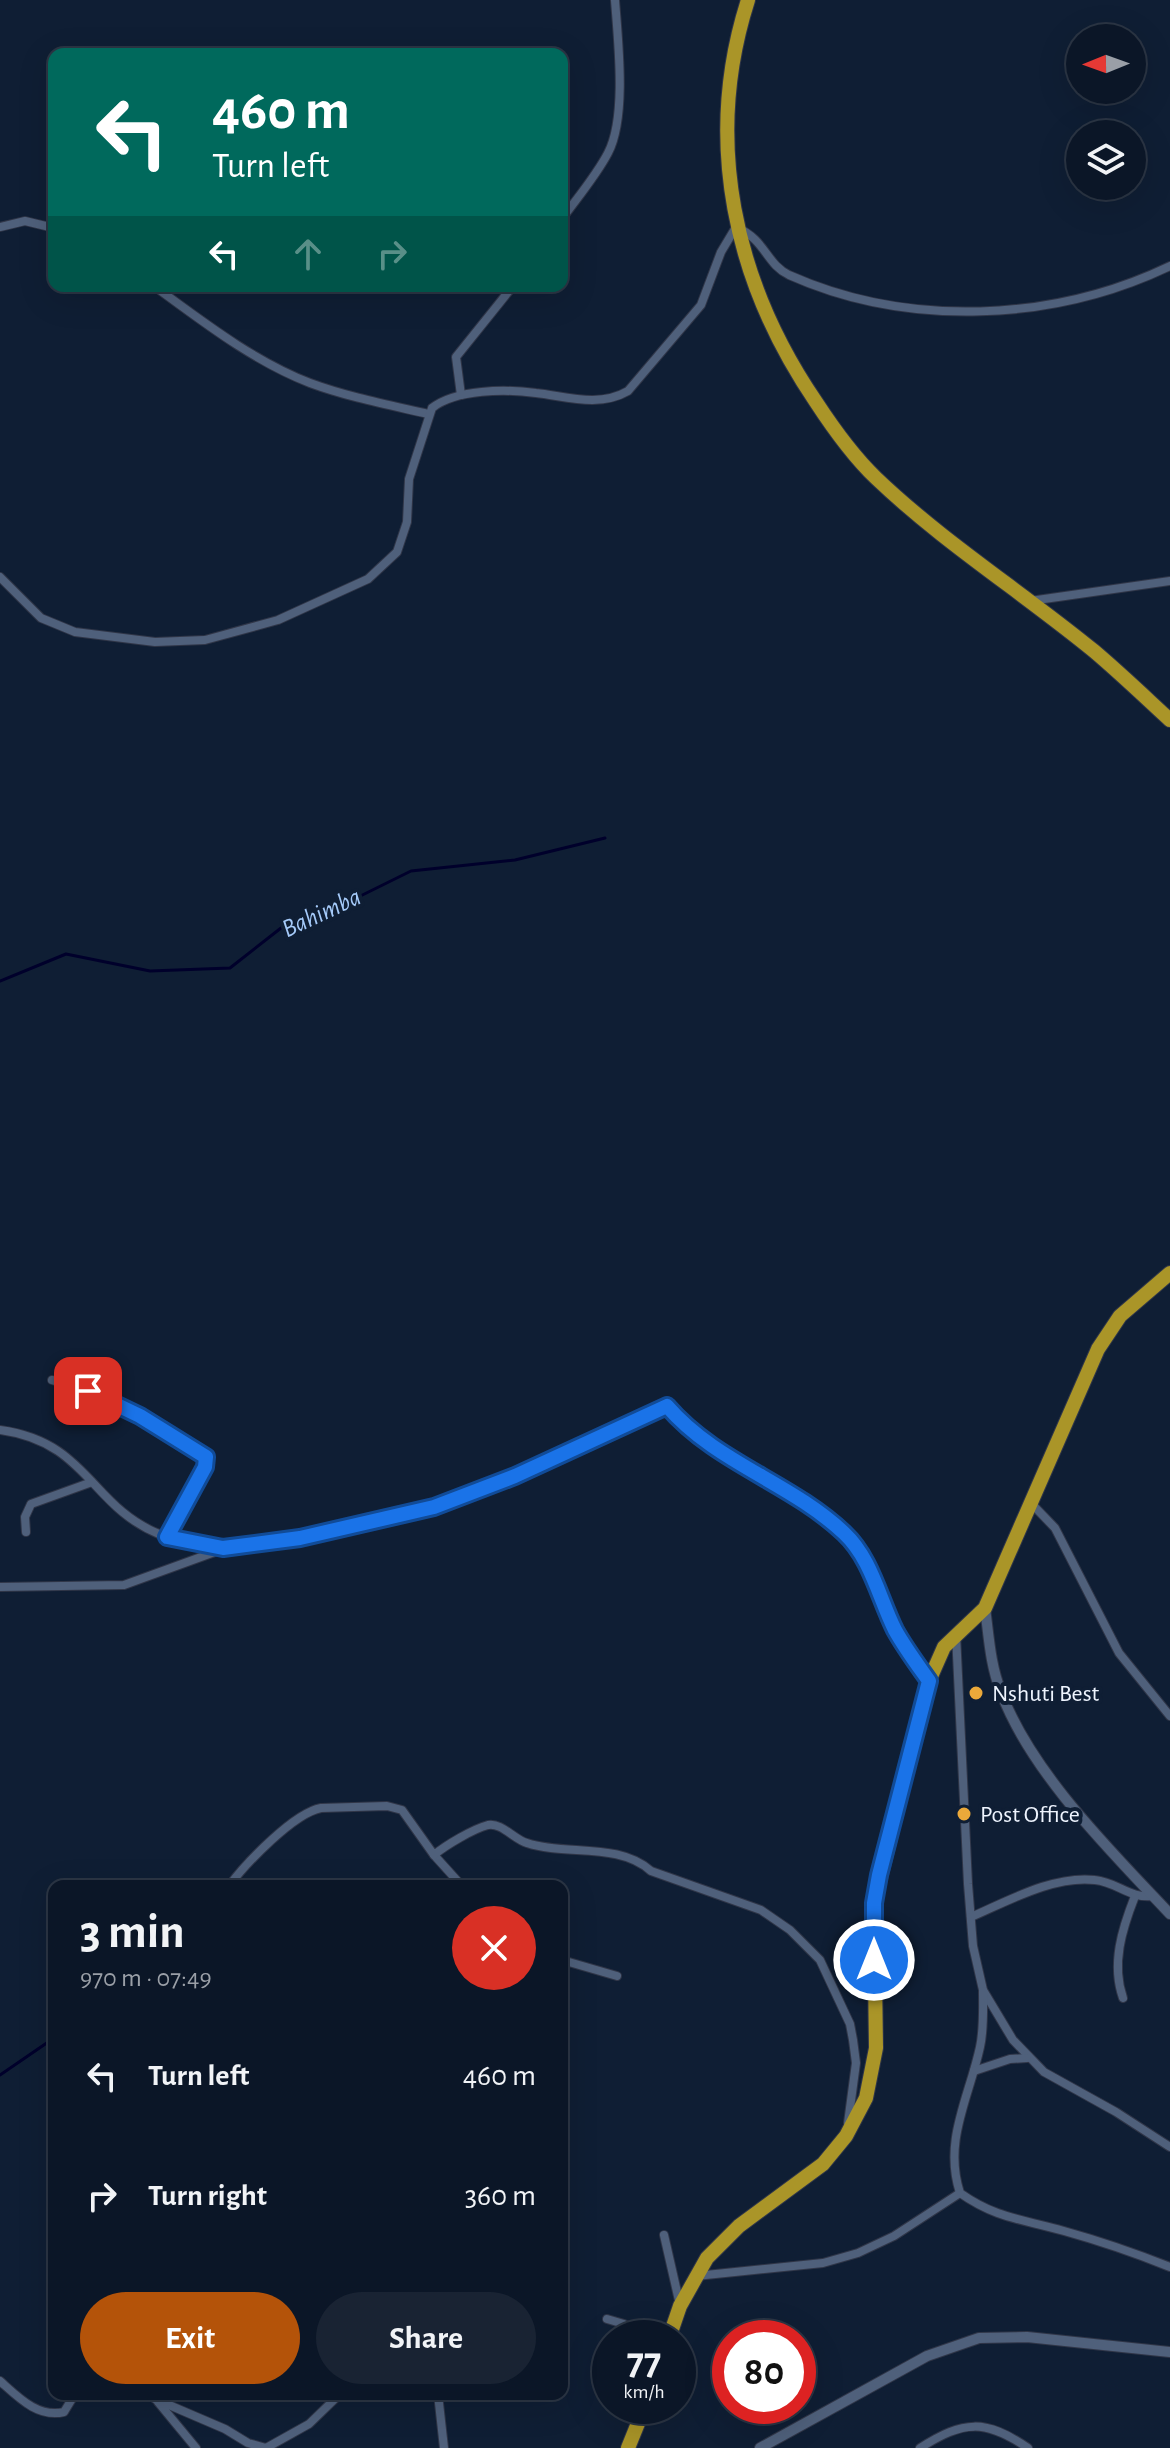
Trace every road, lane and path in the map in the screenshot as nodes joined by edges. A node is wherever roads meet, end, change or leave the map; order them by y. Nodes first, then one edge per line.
1 (615, 0) edge
2 (748, 0) edge
3 (568, 211) edge
4 (0, 227) edge
5 (48, 227) edge
6 (736, 227) junction
7 (1170, 266) edge
8 (162, 292) edge
9 (508, 292) edge
10 (461, 395) junction
11 (428, 414) junction
12 (0, 577) edge
13 (1170, 581) edge
14 (1029, 601) junction
15 (1170, 720) edge
16 (1170, 1273) edge
17 (52, 1380) dead end
18 (0, 1430) edge
19 (92, 1482) junction
20 (1030, 1502) junction
21 (26, 1532) dead end
22 (167, 1537) junction
23 (223, 1548) junction
24 (0, 1587) edge
25 (985, 1608) junction
26 (956, 1633) junction
27 (929, 1681) junction
28 (1170, 1716) edge
29 (434, 1855) junction
30 (235, 1880) edge
31 (457, 1880) edge
32 (1135, 1896) junction
33 (1153, 1896) junction
34 (1170, 1914) edge
35 (971, 1917) junction
36 (568, 1962) edge
37 (617, 1976) dead end
38 (983, 1990) junction
39 (1123, 1998) dead end
40 (1027, 2058) junction
41 (974, 2071) junction
42 (846, 2136) junction
43 (1170, 2147) edge
44 (960, 2193) junction
45 (664, 2235) dead end
46 (1170, 2267) edge
47 (695, 2276) junction
48 (680, 2306) junction
49 (607, 2319) dead end
50 (610, 2320) edge
51 (675, 2320) edge
52 (1170, 2352) edge
53 (0, 2381) edge
54 (71, 2400) edge
55 (156, 2400) edge
56 (162, 2400) edge
57 (334, 2400) edge
58 (439, 2400) edge
59 (638, 2424) edge
60 (196, 2448) edge
61 (444, 2448) edge
62 (628, 2448) edge
63 (760, 2448) edge
64 (920, 2448) edge
65 (1028, 2448) edge

1 - 3 street
2 - 6 highway
4 - 5 street
6 - 7 street
6 - 10 street
6 - 14 highway
8 - 11 street
9 - 10 street
10 - 11 street
11 - 12 street
13 - 14 street
14 - 15 highway
16 - 20 highway
17 - 22 street
18 - 19 street
19 - 21 street
19 - 22 street
20 - 25 highway
20 - 28 street
22 - 23 street
23 - 24 street
23 - 27 street
25 - 26 highway
25 - 33 street
26 - 27 highway
26 - 35 street
27 - 42 highway
29 - 30 street
29 - 31 street
29 - 42 street
32 - 33 street
32 - 35 street
32 - 39 street
33 - 34 street
35 - 38 street
36 - 37 street
38 - 40 street
38 - 41 street
40 - 41 street
40 - 43 street
41 - 44 street
42 - 47 highway
44 - 46 street
44 - 47 street
45 - 48 street
47 - 48 highway
48 - 51 highway
49 - 50 street
52 - 63 street
53 - 54 street
55 - 60 street
56 - 57 street
58 - 61 street
59 - 62 highway
64 - 65 street

